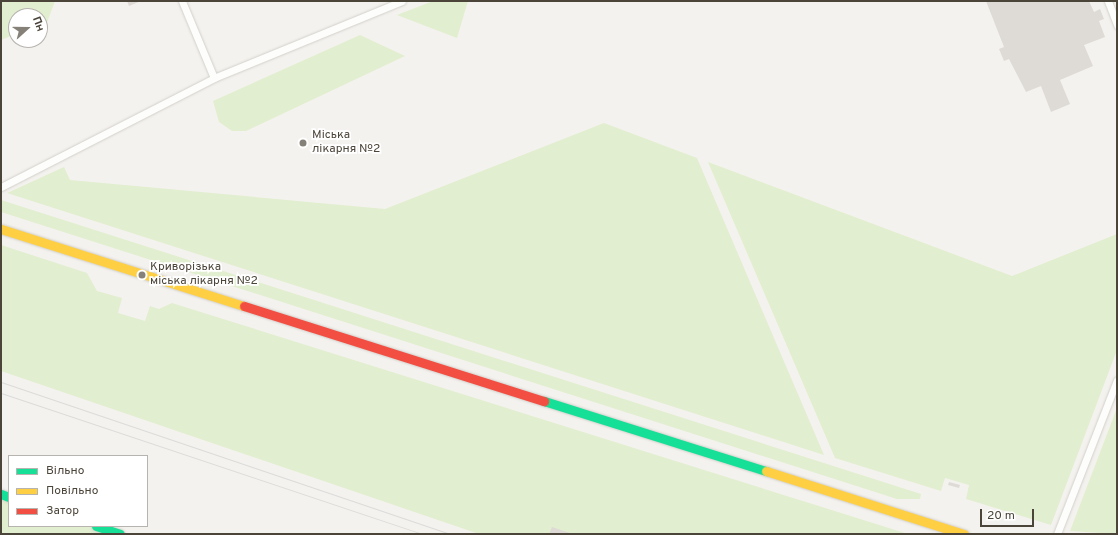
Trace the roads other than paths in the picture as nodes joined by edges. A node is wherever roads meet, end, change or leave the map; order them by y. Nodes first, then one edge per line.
1 (182, 1) edge
2 (402, 1) edge
3 (1108, 1) edge
4 (1117, 24) edge
5 (214, 78) junction
6 (1, 187) edge
7 (1, 229) edge
8 (1117, 380) edge
9 (99, 527) edge
10 (120, 534) edge
11 (964, 534) edge
12 (1057, 534) edge

1 - 5 lane
2 - 5 lane
3 - 4 lane
5 - 6 lane
7 - 11 street
8 - 12 lane
9 - 10 street

